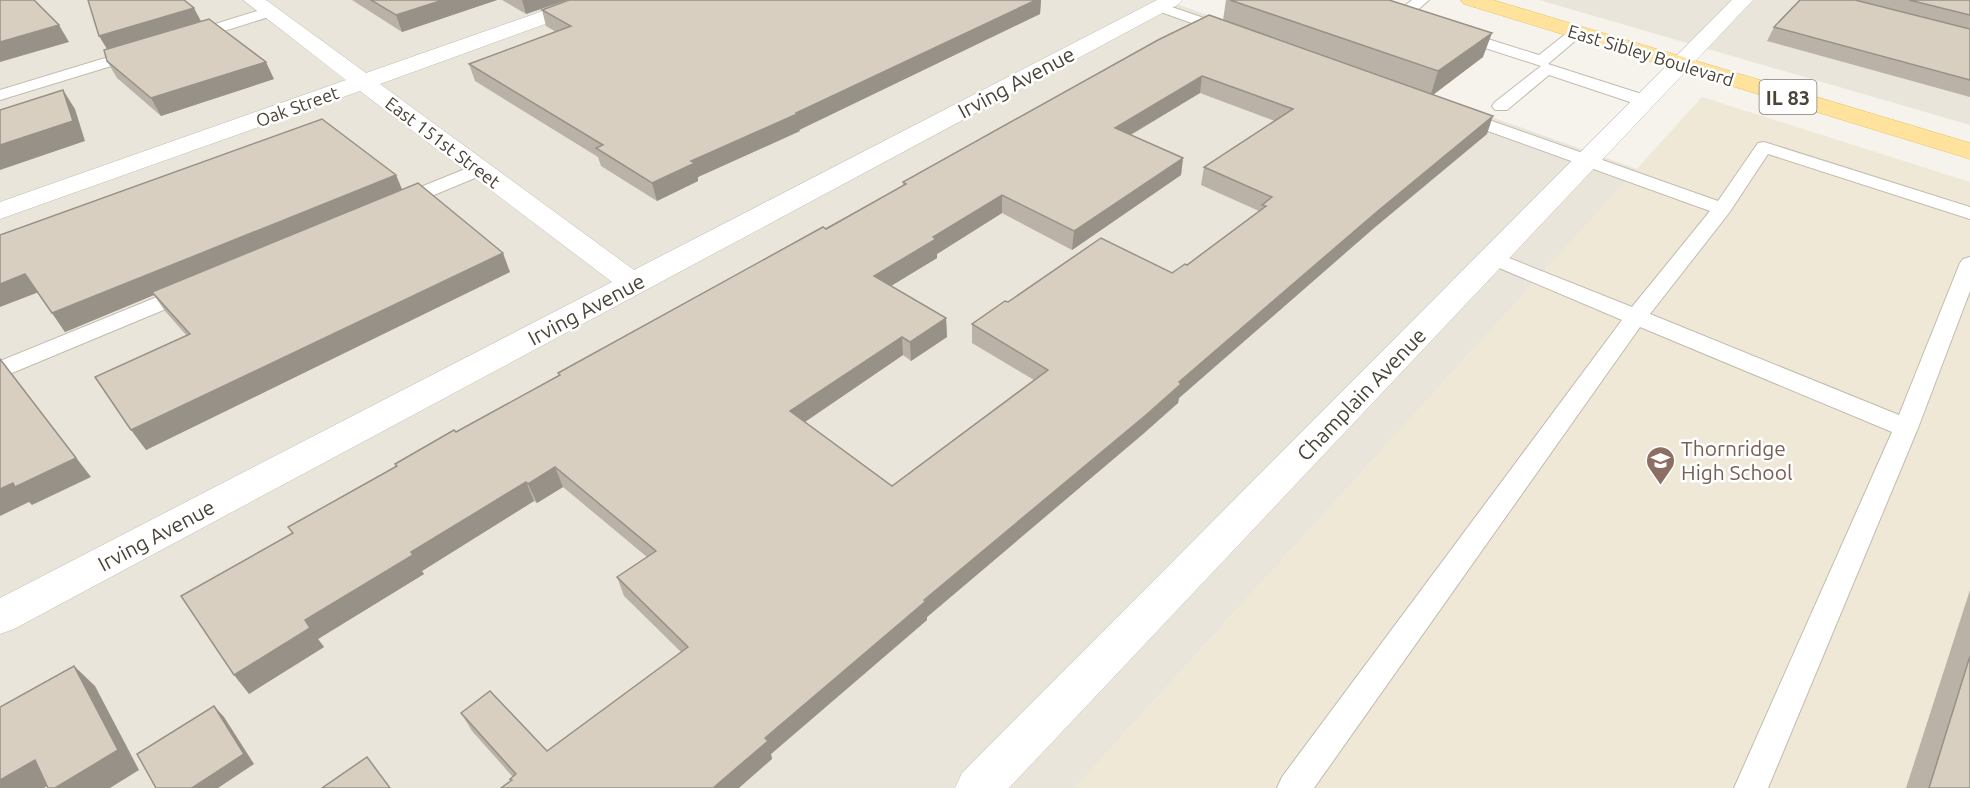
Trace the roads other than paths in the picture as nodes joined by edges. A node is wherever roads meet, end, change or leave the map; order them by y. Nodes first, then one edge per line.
1 (593, 0) edge
2 (1422, 0) edge
3 (1471, 0) edge
4 (1743, 0) edge
5 (1166, 3) edge
6 (261, 6) edge
7 (1577, 32) junction
8 (1238, 35) edge
9 (1681, 64) junction
10 (1545, 65) junction
11 (363, 82) junction
12 (0, 95) edge
13 (1645, 101) junction
14 (1501, 106) dead end
15 (1441, 108) edge
16 (1970, 151) edge
17 (1588, 160) junction
18 (480, 169) junction
19 (1722, 209) junction
20 (382, 210) edge
21 (0, 211) edge
22 (1970, 213) edge
23 (1492, 258) junction
24 (1970, 263) edge
25 (207, 283) edge
26 (634, 284) junction
27 (1635, 318) junction
28 (0, 370) edge
29 (1906, 428) junction
30 (0, 617) edge
31 (978, 788) edge
32 (1294, 788) edge
33 (1751, 788) edge

1 - 11 street, Oak Street
2 - 10 lane
3 - 7 main road, East Sibley Boulevard / IL 83
4 - 9 street, Champlain Avenue
5 - 8 lane
5 - 26 street, Irving Avenue
6 - 11 street, East 151st Street
6 - 12 lane
7 - 9 main road, East Sibley Boulevard / IL 83
7 - 10 lane
9 - 13 street, Champlain Avenue
9 - 16 main road, East Sibley Boulevard / IL 83
10 - 13 lane
10 - 14 lane
11 - 18 street, East 151st Street
11 - 21 street, Oak Street
13 - 17 street, Champlain Avenue
15 - 17 lane
17 - 19 lane
17 - 23 street, Champlain Avenue
18 - 20 lane
18 - 26 street, East 151st Street
19 - 22 lane
19 - 27 lane
23 - 27 lane
23 - 31 street, Champlain Avenue
24 - 29 lane
25 - 28 lane
26 - 30 street, Irving Avenue
27 - 29 lane
27 - 32 lane
29 - 33 lane

